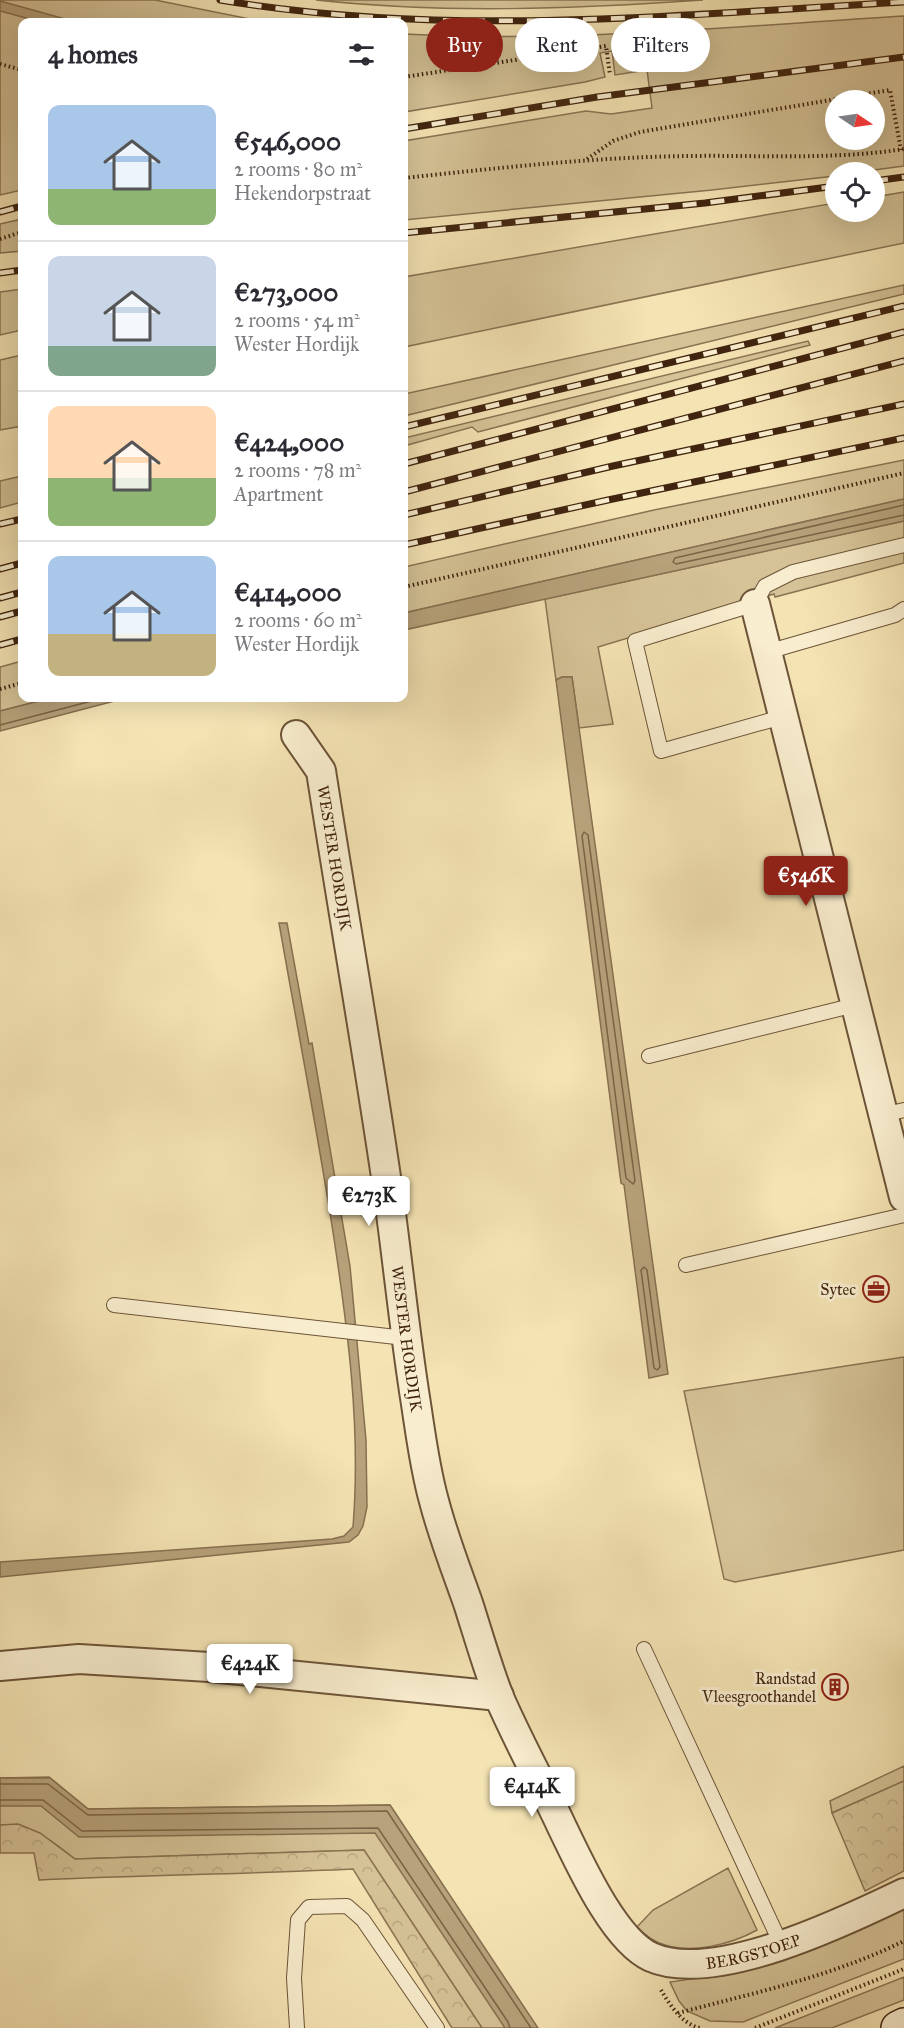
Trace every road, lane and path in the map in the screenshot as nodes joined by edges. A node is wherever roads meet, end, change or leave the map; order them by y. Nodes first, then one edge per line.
1 (0, 64) edge
2 (18, 69) edge
3 (610, 75) dead end
4 (408, 76) edge
5 (902, 149) edge
6 (585, 160) junction
7 (408, 178) edge
8 (18, 233) edge
9 (0, 239) edge
10 (904, 473) edge
11 (904, 545) edge
12 (408, 586) edge
13 (755, 604) junction
14 (904, 609) edge
15 (767, 652) junction
16 (18, 684) edge
17 (0, 688) edge
18 (782, 717) junction
19 (296, 735) dead end
20 (855, 1005) junction
21 (650, 1056) dead end
22 (893, 1112) edge
23 (899, 1155) edge
24 (904, 1197) edge
25 (904, 1215) edge
26 (686, 1265) dead end
27 (114, 1305) dead end
28 (405, 1338) junction
29 (644, 1649) dead end
30 (0, 1666) edge
31 (499, 1696) junction
32 (904, 1893) edge
33 (610, 1917) joint
34 (904, 1941) edge
35 (782, 1944) junction
36 (904, 1969) edge
37 (904, 2025) edge
38 (297, 2028) edge
39 (438, 2028) edge
40 (700, 2028) edge
41 (755, 2028) edge
42 (898, 2028) edge

1 - 2 path
3 - 4 path
5 - 6 path
5 - 6 path
6 - 7 path
8 - 9 path
10 - 12 path
11 - 13 lane
13 - 15 street
13 - 18 lane
14 - 15 lane
15 - 18 street
16 - 17 path
18 - 20 street
19 - 28 street, WESTER HORDIJK
20 - 21 lane
20 - 22 street
22 - 23 street
23 - 24 street
25 - 26 lane
27 - 28 lane
28 - 31 street, WESTER HORDIJK
29 - 35 lane
30 - 31 street
31 - 33 street, WESTER HORDIJK
32 - 35 street, BERGSTOEP
33 - 35 street, BERGSTOEP
34 - 40 path
36 - 41 path
37 - 42 main road
38 - 39 lane

